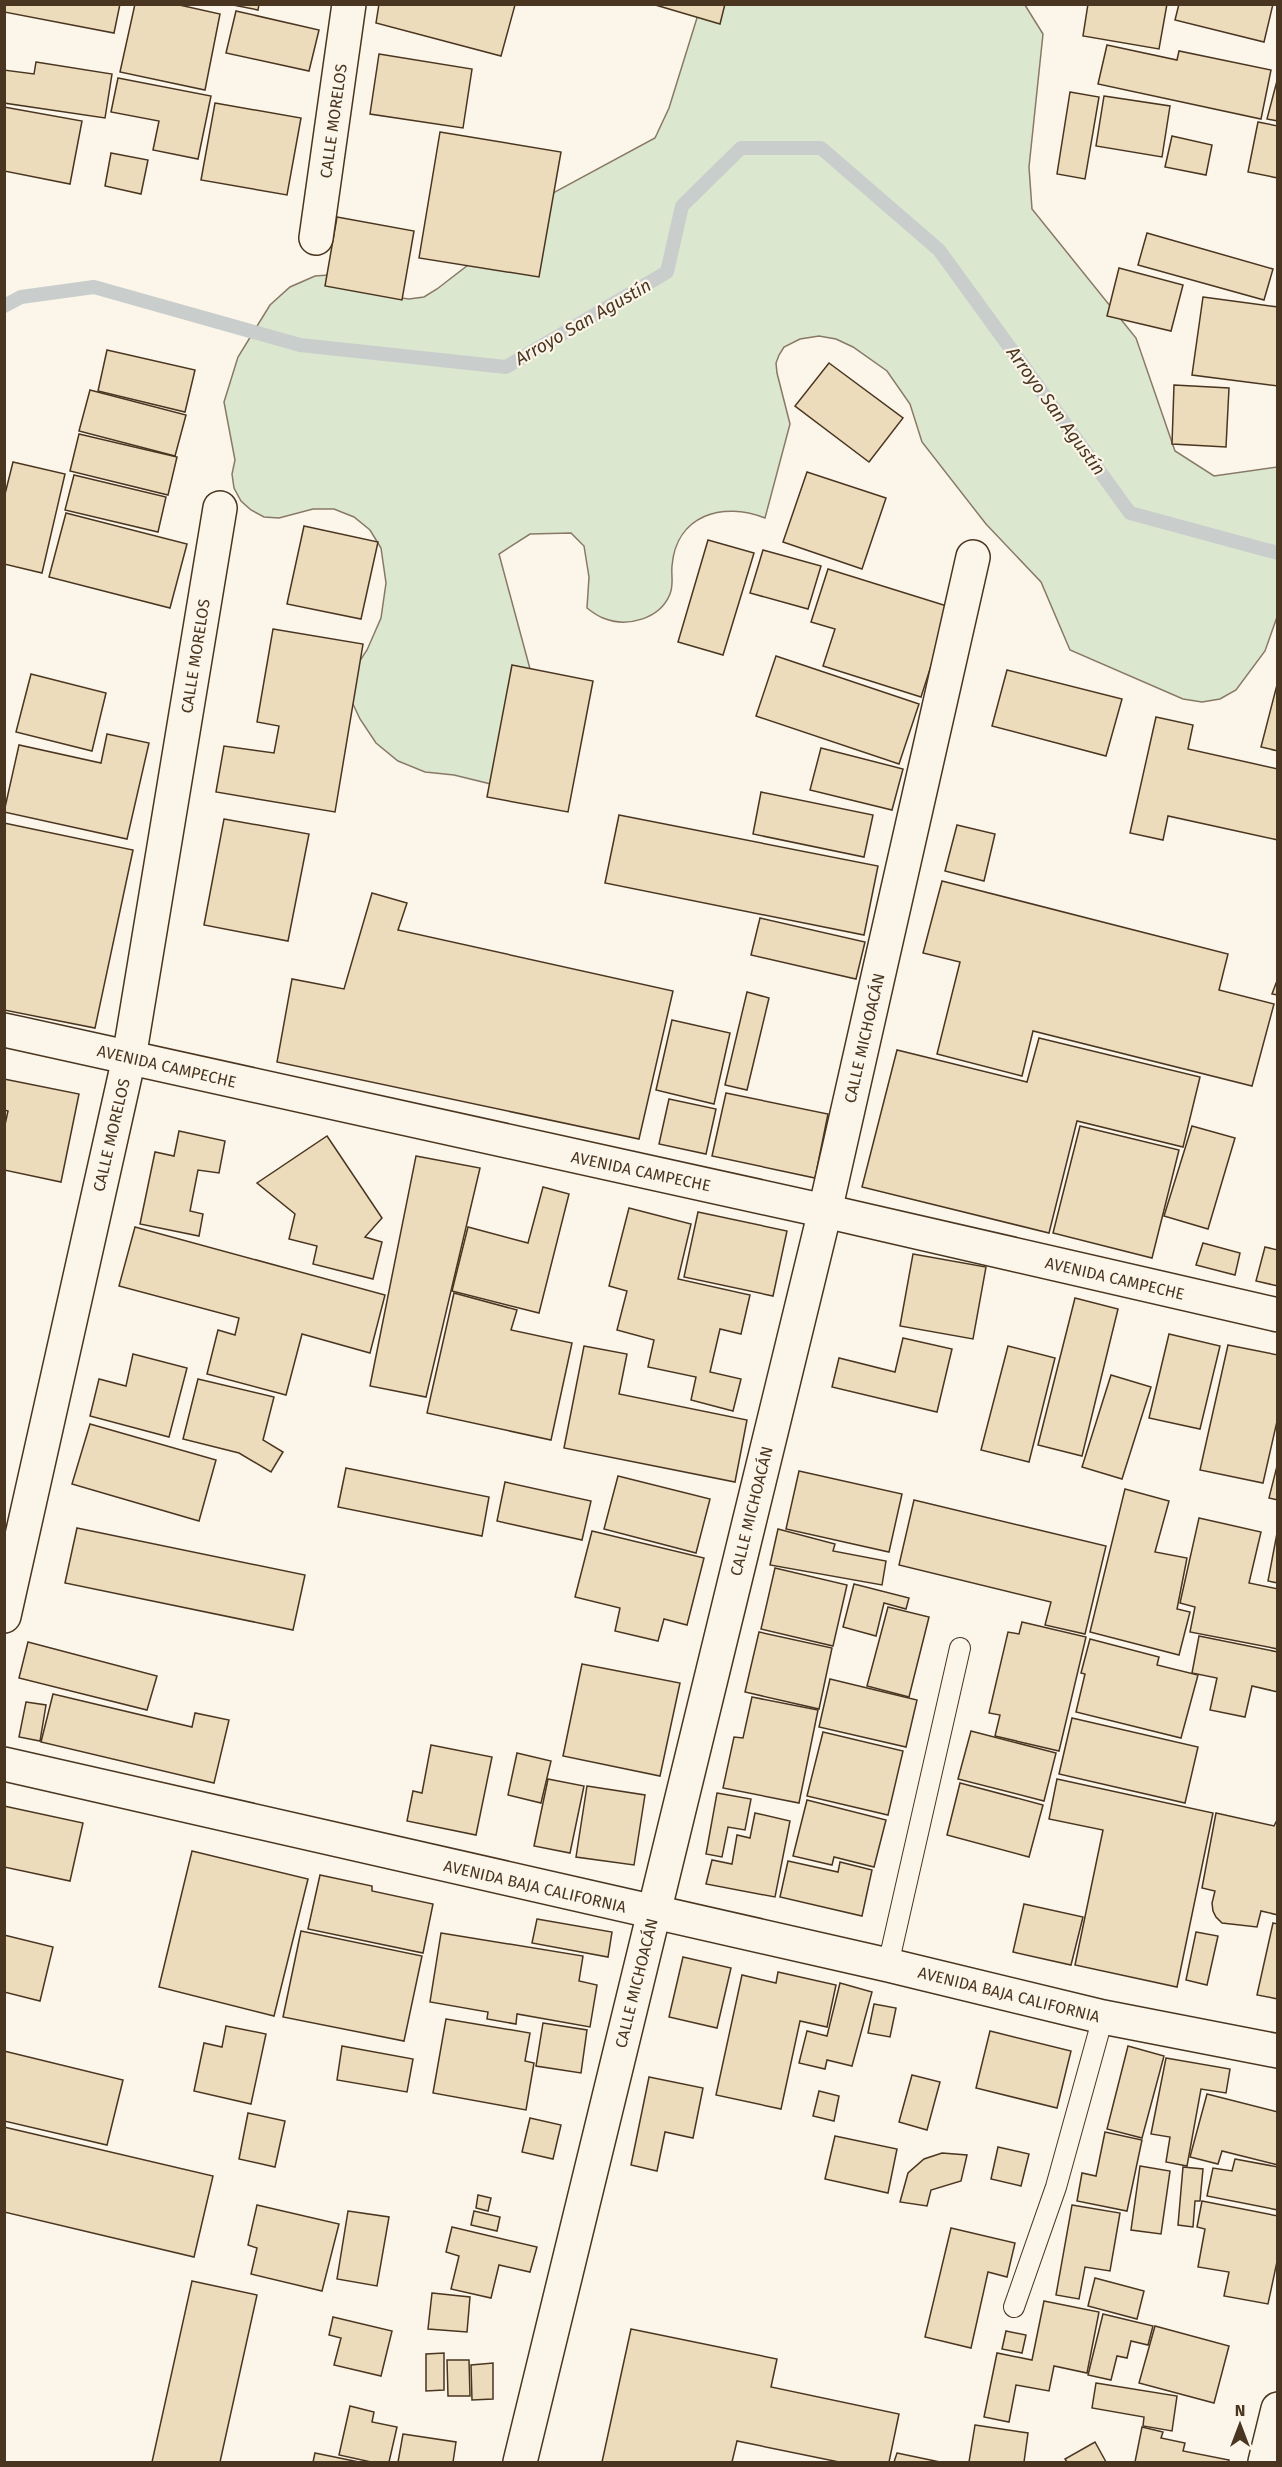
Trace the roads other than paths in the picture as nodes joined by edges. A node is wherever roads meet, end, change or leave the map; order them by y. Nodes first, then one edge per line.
1 (349, 4) edge
2 (316, 238) dead end
3 (220, 508) dead end
4 (973, 557) dead end
5 (4, 1029) edge
6 (129, 1058) junction
7 (825, 1211) junction
8 (1278, 1315) edge
9 (4, 1616) edge
10 (960, 1648) dead end
11 (4, 1764) edge
12 (653, 1913) junction
13 (888, 1965) junction
14 (1103, 2017) junction
15 (1278, 2051) edge
16 (1014, 2307) dead end
17 (1278, 2409) edge
18 (520, 2463) edge
19 (1265, 2463) edge

1 - 2 street, CALLE MORELOS
3 - 6 street, CALLE MORELOS
4 - 7 street, CALLE MICHOACÁN
5 - 6 street, AVENIDA CAMPECHE
6 - 7 street, AVENIDA CAMPECHE
6 - 9 street, CALLE MORELOS
7 - 8 street, AVENIDA CAMPECHE
7 - 12 street, CALLE MICHOACÁN
10 - 13 lane
11 - 12 street, AVENIDA BAJA CALIFORNIA
12 - 13 street, AVENIDA BAJA CALIFORNIA
12 - 18 street, CALLE MICHOACÁN
13 - 14 street, AVENIDA BAJA CALIFORNIA
14 - 15 street, AVENIDA BAJA CALIFORNIA
14 - 16 lane
17 - 19 street

